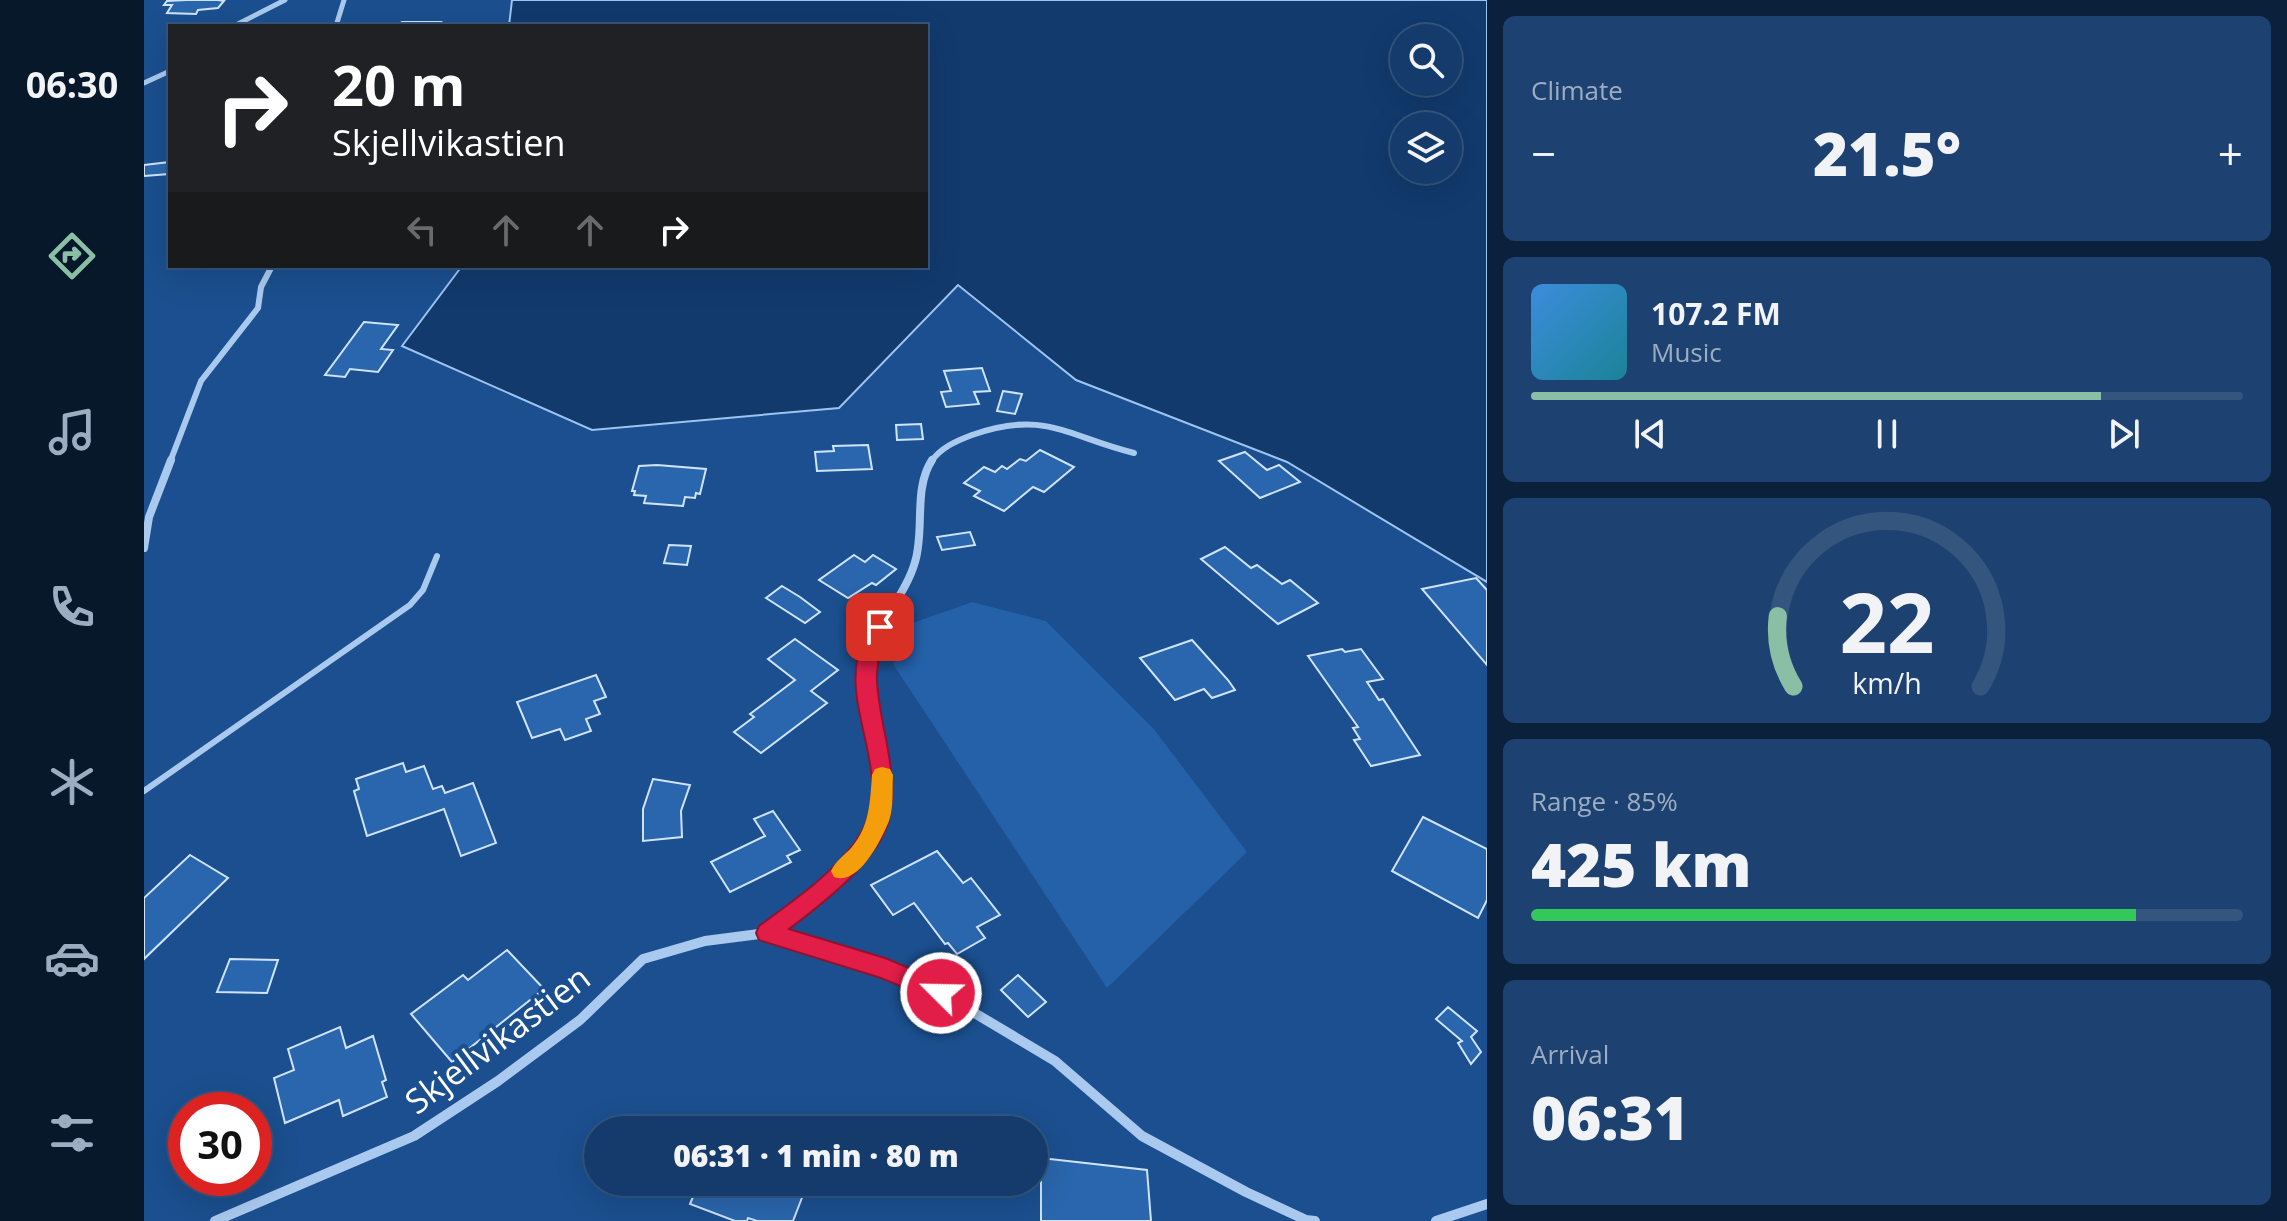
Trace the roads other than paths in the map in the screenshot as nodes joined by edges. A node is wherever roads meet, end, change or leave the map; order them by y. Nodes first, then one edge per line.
1 (285, 0) edge
2 (344, 0) edge
3 (238, 24) edge
4 (337, 24) edge
5 (168, 72) edge
6 (144, 83) edge
7 (271, 268) edge
8 (1134, 453) dead end
9 (144, 548) edge
10 (437, 556) dead end
11 (144, 791) edge
12 (767, 933) junction
13 (1487, 1204) edge
14 (215, 1221) edge
15 (1315, 1221) edge
16 (1436, 1221) edge

1 - 3 street
2 - 4 street
5 - 6 street
7 - 9 street
8 - 12 street
10 - 11 lane
12 - 14 street, Skjellvikastien
12 - 15 street, Skjellvikastien
13 - 16 street

